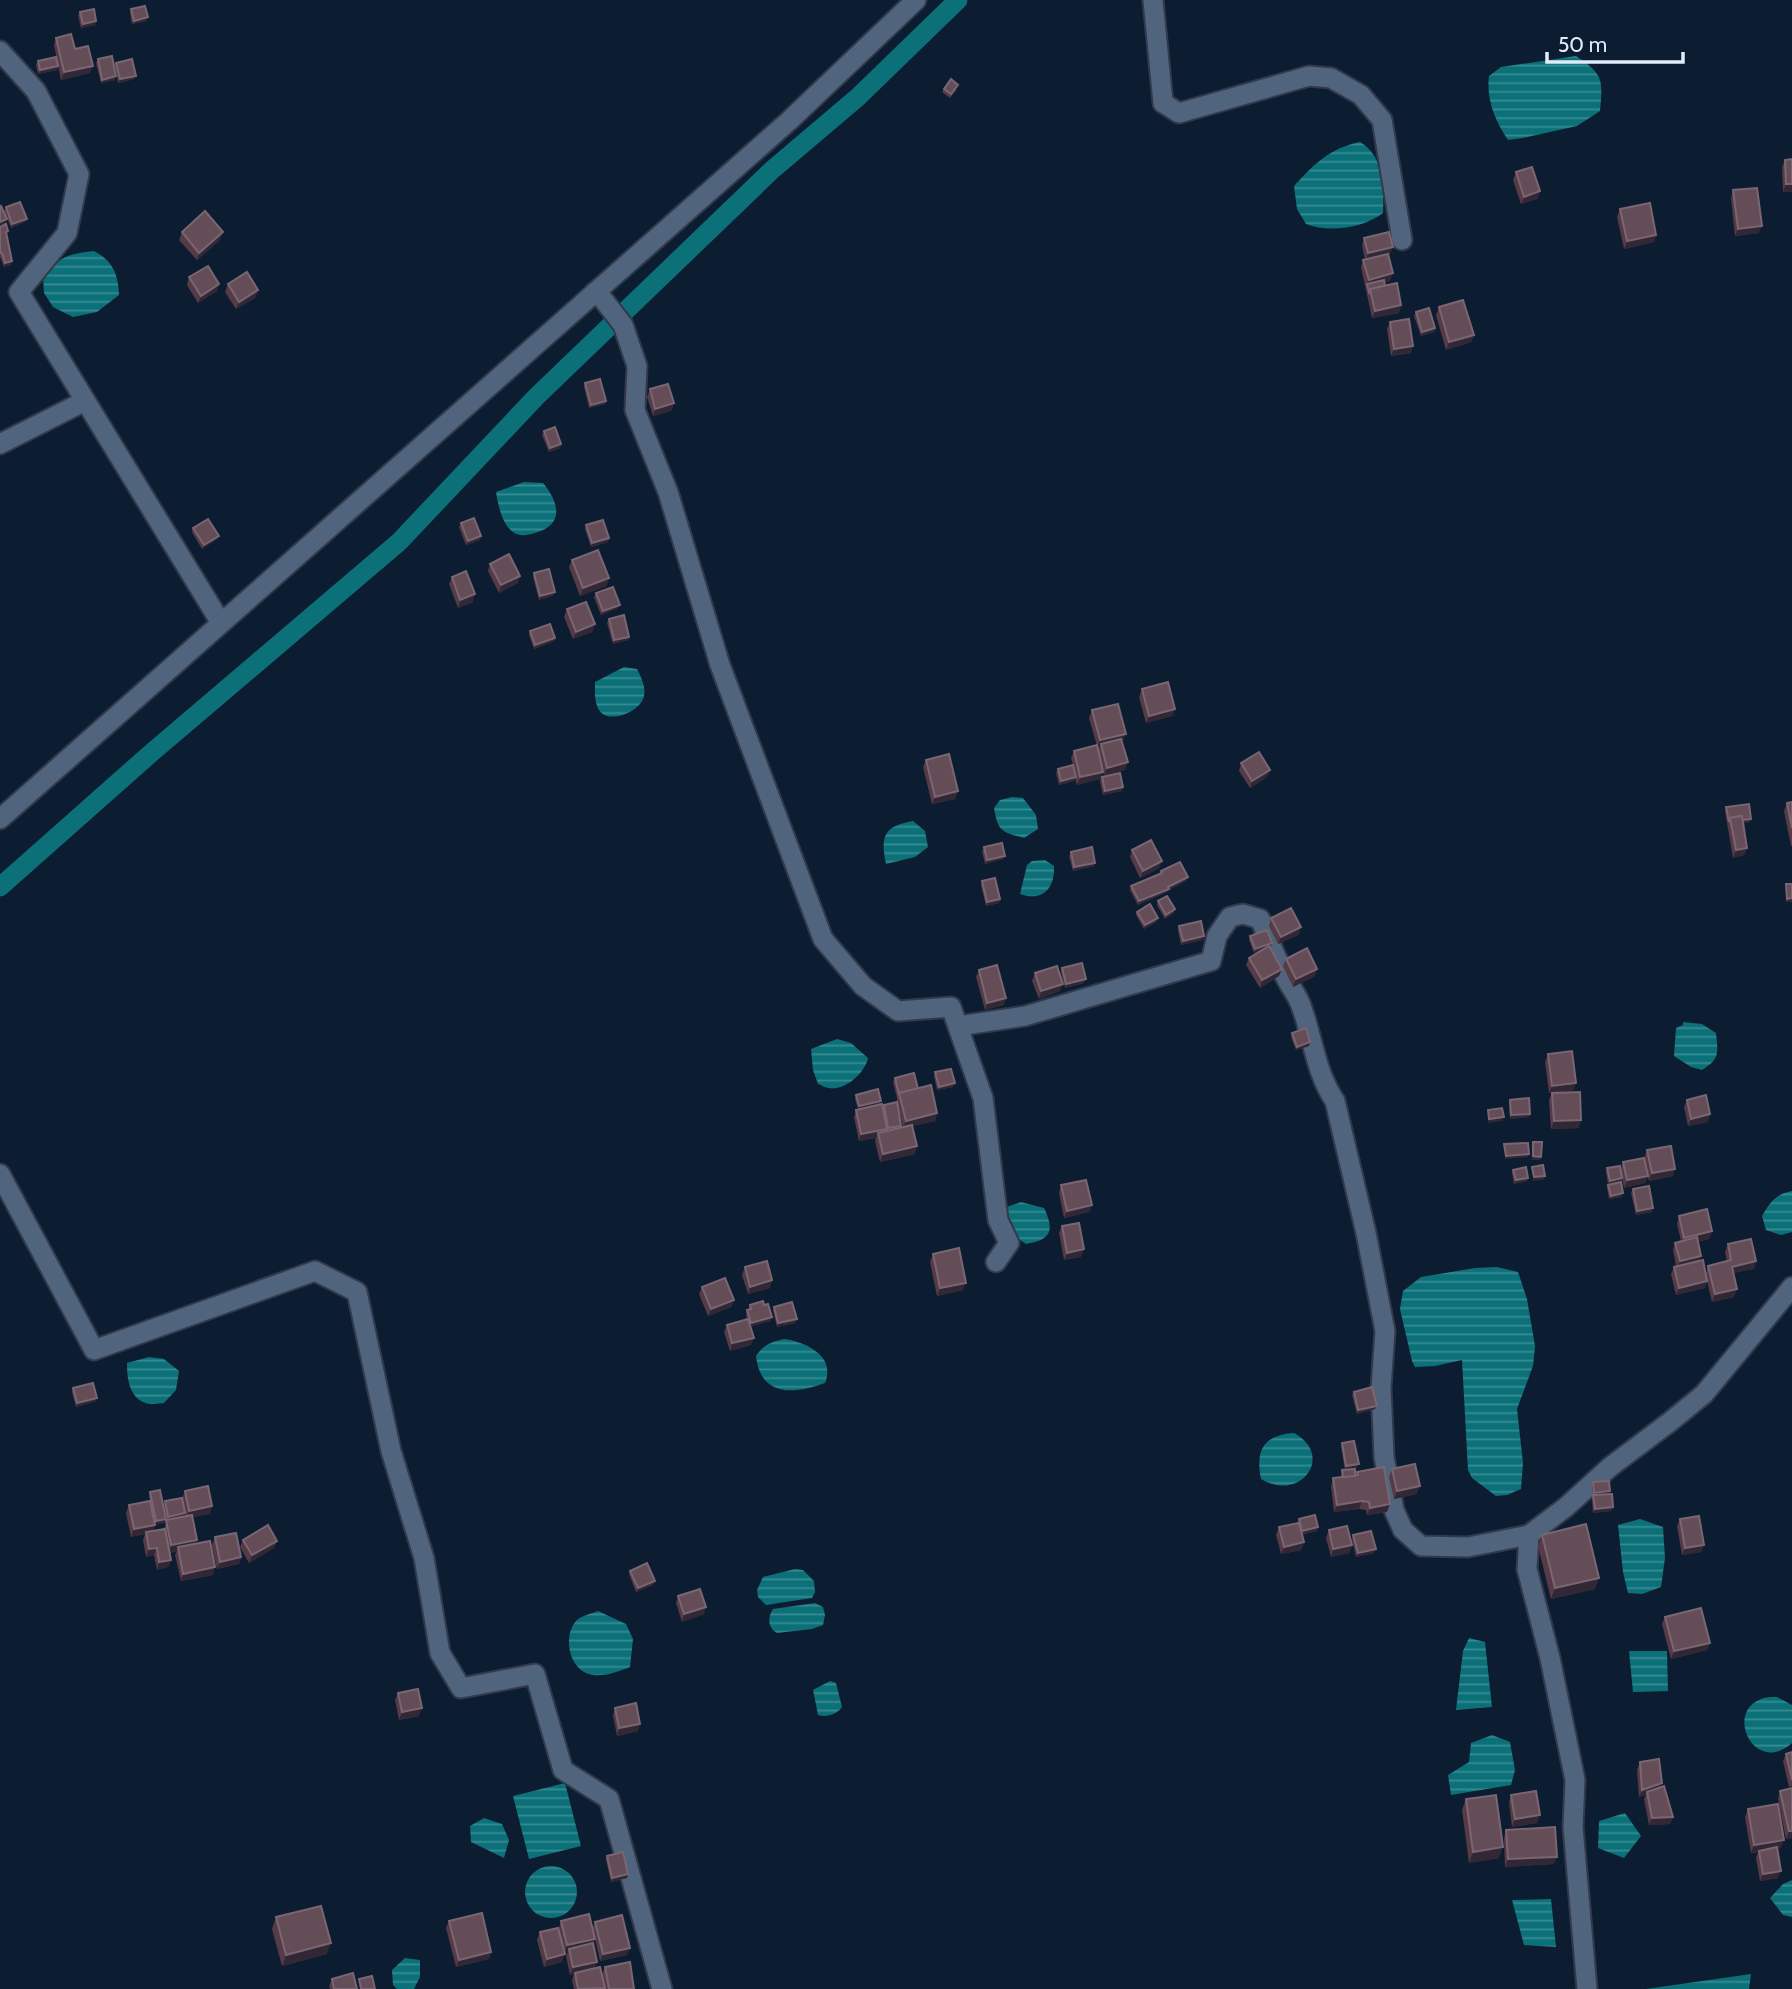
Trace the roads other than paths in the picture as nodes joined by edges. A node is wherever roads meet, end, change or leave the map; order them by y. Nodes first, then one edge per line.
1 (916, 0) edge
2 (1153, 0) edge
3 (0, 51) edge
4 (1402, 240) dead end
5 (599, 295) junction
6 (85, 401) junction
7 (0, 444) edge
8 (221, 623) junction
9 (0, 819) edge
10 (958, 1026) junction
11 (0, 1174) edge
12 (996, 1262) dead end
13 (1792, 1287) edge
14 (1529, 1535) junction
15 (662, 1989) edge
16 (1587, 1989) edge

1 - 5 street
2 - 4 street
3 - 6 street
5 - 8 street
5 - 10 street
6 - 7 street
6 - 8 street
8 - 9 street
10 - 12 street
10 - 14 street
11 - 15 street
13 - 14 street
14 - 16 street

